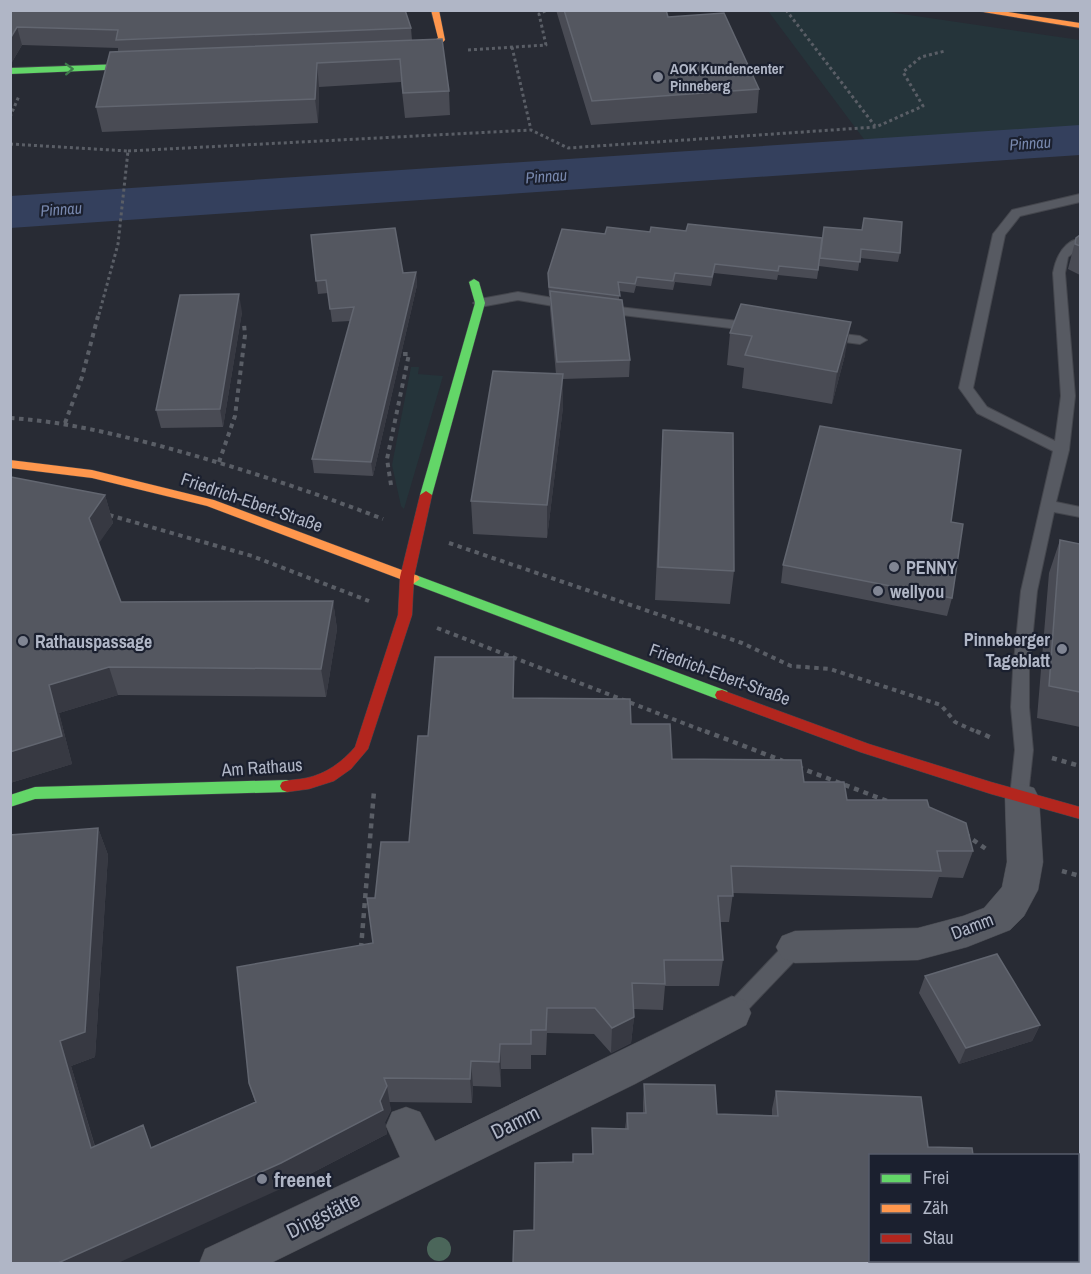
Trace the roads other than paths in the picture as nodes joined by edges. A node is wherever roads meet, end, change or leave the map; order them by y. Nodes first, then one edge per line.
1 (435, 10) edge
2 (975, 10) edge
3 (1080, 26) edge
4 (394, 56) edge
5 (159, 65) edge
6 (10, 72) edge
7 (1080, 198) edge
8 (1080, 242) edge
9 (474, 282) dead end
10 (480, 303) junction
11 (765, 328) edge
12 (813, 334) edge
13 (860, 340) dead end
14 (1062, 450) junction
15 (10, 464) edge
16 (1049, 506) junction
17 (1080, 512) edge
18 (407, 577) junction
19 (1021, 797) junction
20 (10, 801) edge
21 (1080, 813) edge
22 (795, 947) joint
23 (732, 1013) joint
24 (406, 1126) dead end
25 (426, 1166) junction
26 (220, 1263) edge

1 - 4 street
2 - 3 street
6 -> 5 street
7 - 14 lane
8 - 14 lane
9 - 10 street
10 - 11 lane
10 - 18 street
12 - 13 lane
14 - 16 lane
15 - 18 street, Friedrich-Ebert-Straße
16 - 17 lane
16 - 19 lane
18 - 19 street, Friedrich-Ebert-Straße
18 - 20 street, Am Rathaus
19 - 21 street
19 - 22 street, Damm
22 - 23 lane
23 - 25 street, Damm
24 - 25 street
25 - 26 street, Dingstätte

